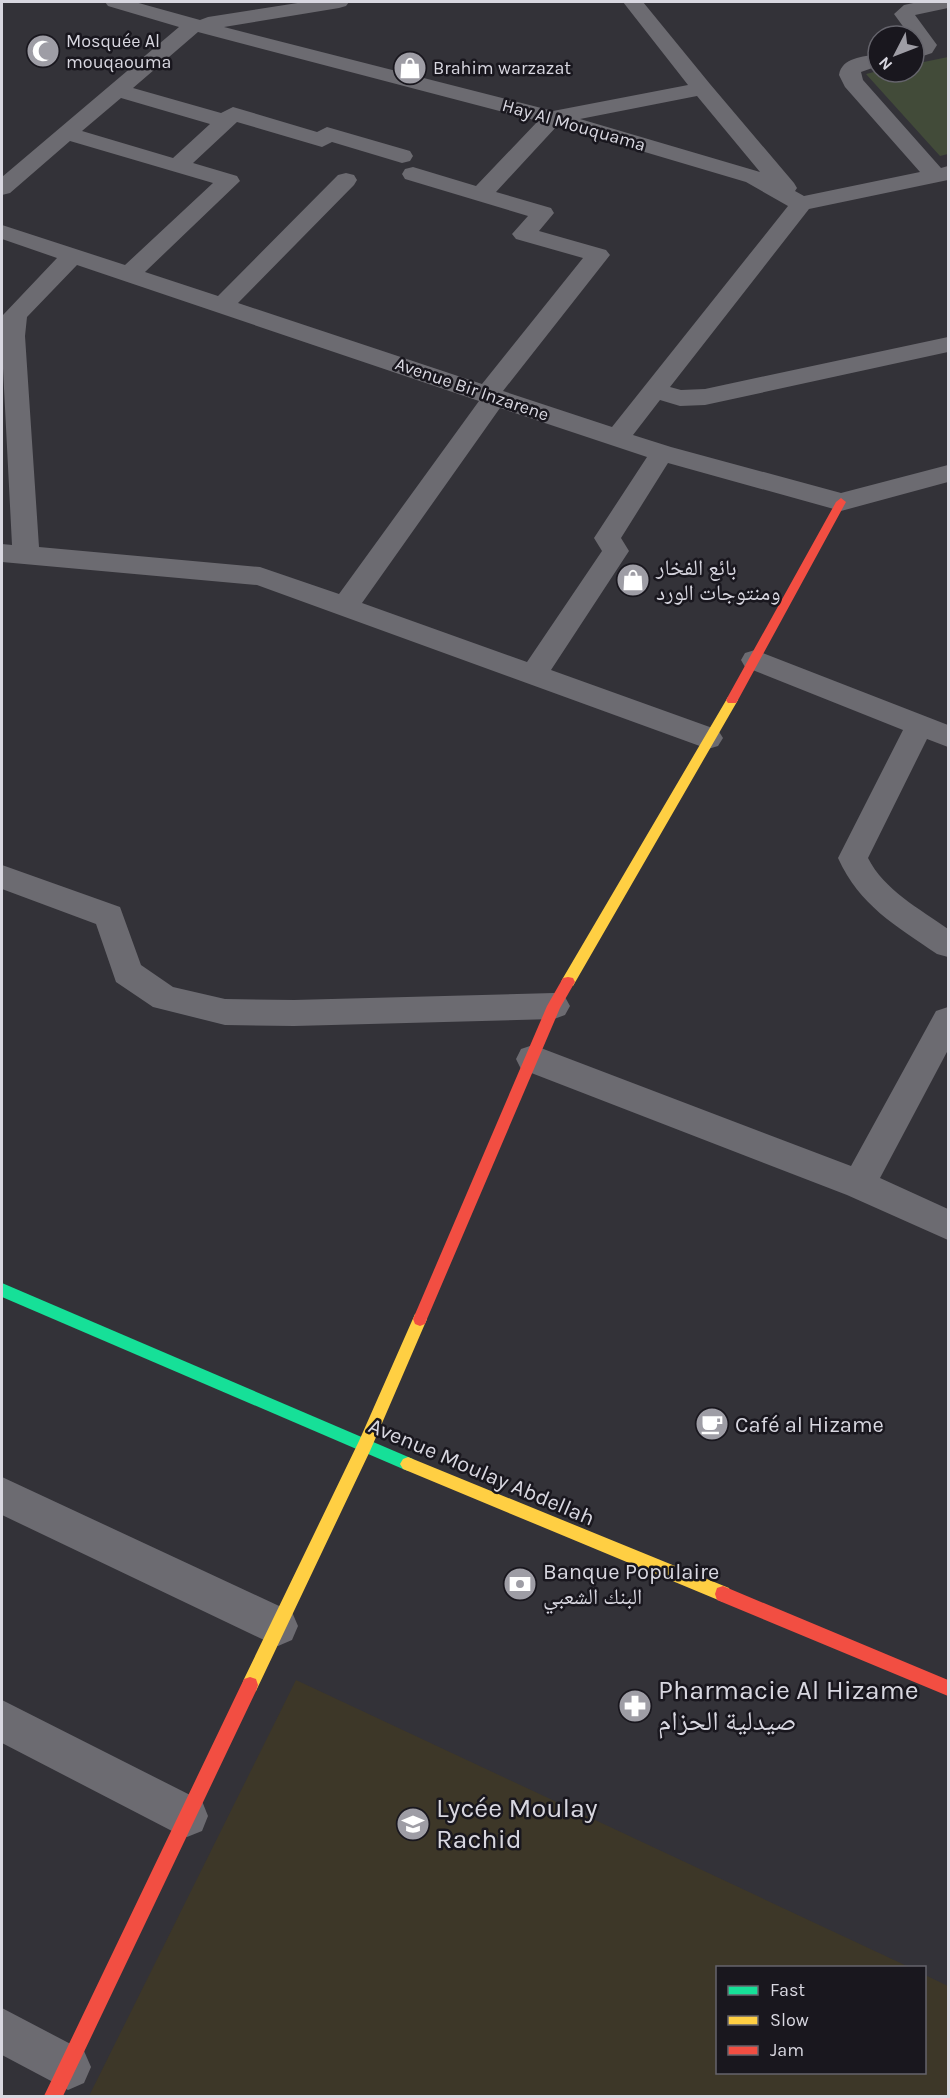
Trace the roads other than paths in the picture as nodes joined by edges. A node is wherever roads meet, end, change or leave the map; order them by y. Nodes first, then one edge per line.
1 (115, 2) edge
2 (339, 2) edge
3 (633, 2) edge
4 (947, 2) edge
5 (911, 24) edge
6 (194, 25) junction
7 (866, 63) edge
8 (702, 89) junction
9 (118, 90) junction
10 (553, 118) junction
11 (225, 121) junction
12 (66, 134) junction
13 (177, 166) junction
14 (942, 175) edge
15 (346, 180) dead end
16 (2, 188) edge
17 (481, 194) junction
18 (801, 204) junction
19 (2, 231) edge
20 (73, 255) junction
21 (129, 274) junction
22 (222, 306) junction
23 (948, 345) edge
24 (8, 352) edge
25 (654, 390) junction
26 (491, 396) junction
27 (617, 438) junction
28 (662, 453) junction
29 (948, 474) edge
30 (841, 502) junction
31 (14, 554) edge
32 (345, 606) junction
33 (756, 660) junction
34 (534, 674) junction
35 (920, 724) junction
36 (948, 736) edge
37 (708, 738) junction
38 (2, 878) edge
39 (948, 945) edge
40 (554, 1006) junction
41 (948, 1020) edge
42 (533, 1059) junction
43 (859, 1184) junction
44 (948, 1225) edge
45 (2, 1290) edge
46 (365, 1446) junction
47 (2, 1497) edge
48 (278, 1626) junction
49 (948, 1688) edge
50 (2, 1721) edge
51 (187, 1816) junction
52 (2, 2030) edge
53 (60, 2082) edge

1 - 6 street, Hay Al Mouquama
2 - 6 street
3 - 8 street
4 - 5 street
6 - 9 street
6 - 10 street, Hay Al Mouquama
7 - 14 street
8 - 10 street
8 - 18 street
9 - 11 street
9 - 12 street
10 - 17 street
10 - 18 street, Hay Al Mouquama
11 - 13 street
11 - 17 street
12 - 13 street
12 - 16 street
13 - 21 street
14 - 18 street
15 - 22 street
17 - 26 street
18 - 25 street
19 - 20 street, Avenue Bir Inzarene
20 - 21 street, Avenue Bir Inzarene
20 - 24 street
21 - 22 street, Avenue Bir Inzarene
22 - 26 street, Avenue Bir Inzarene
23 - 25 street
24 - 31 street
25 - 27 street
26 - 27 street, Avenue Bir Inzarene
26 - 32 street
27 - 28 street, Avenue Bir Inzarene
28 - 30 street, Avenue Bir Inzarene
28 - 34 street
29 - 30 street, Avenue Bir Inzarene
30 - 33 street
31 - 32 street
32 - 34 street
33 - 35 street
33 - 37 street
34 - 37 street
35 - 36 street
35 - 39 street
37 - 40 street
38 - 40 street
40 - 42 street
41 - 43 street
42 - 43 street
42 - 46 street
43 - 44 street
45 - 46 street, Avenue Moulay Abdellah
46 - 48 street
46 - 49 street, Avenue Moulay Abdellah
47 - 48 street
48 - 51 street
50 - 51 street
51 - 53 street
52 - 53 street

